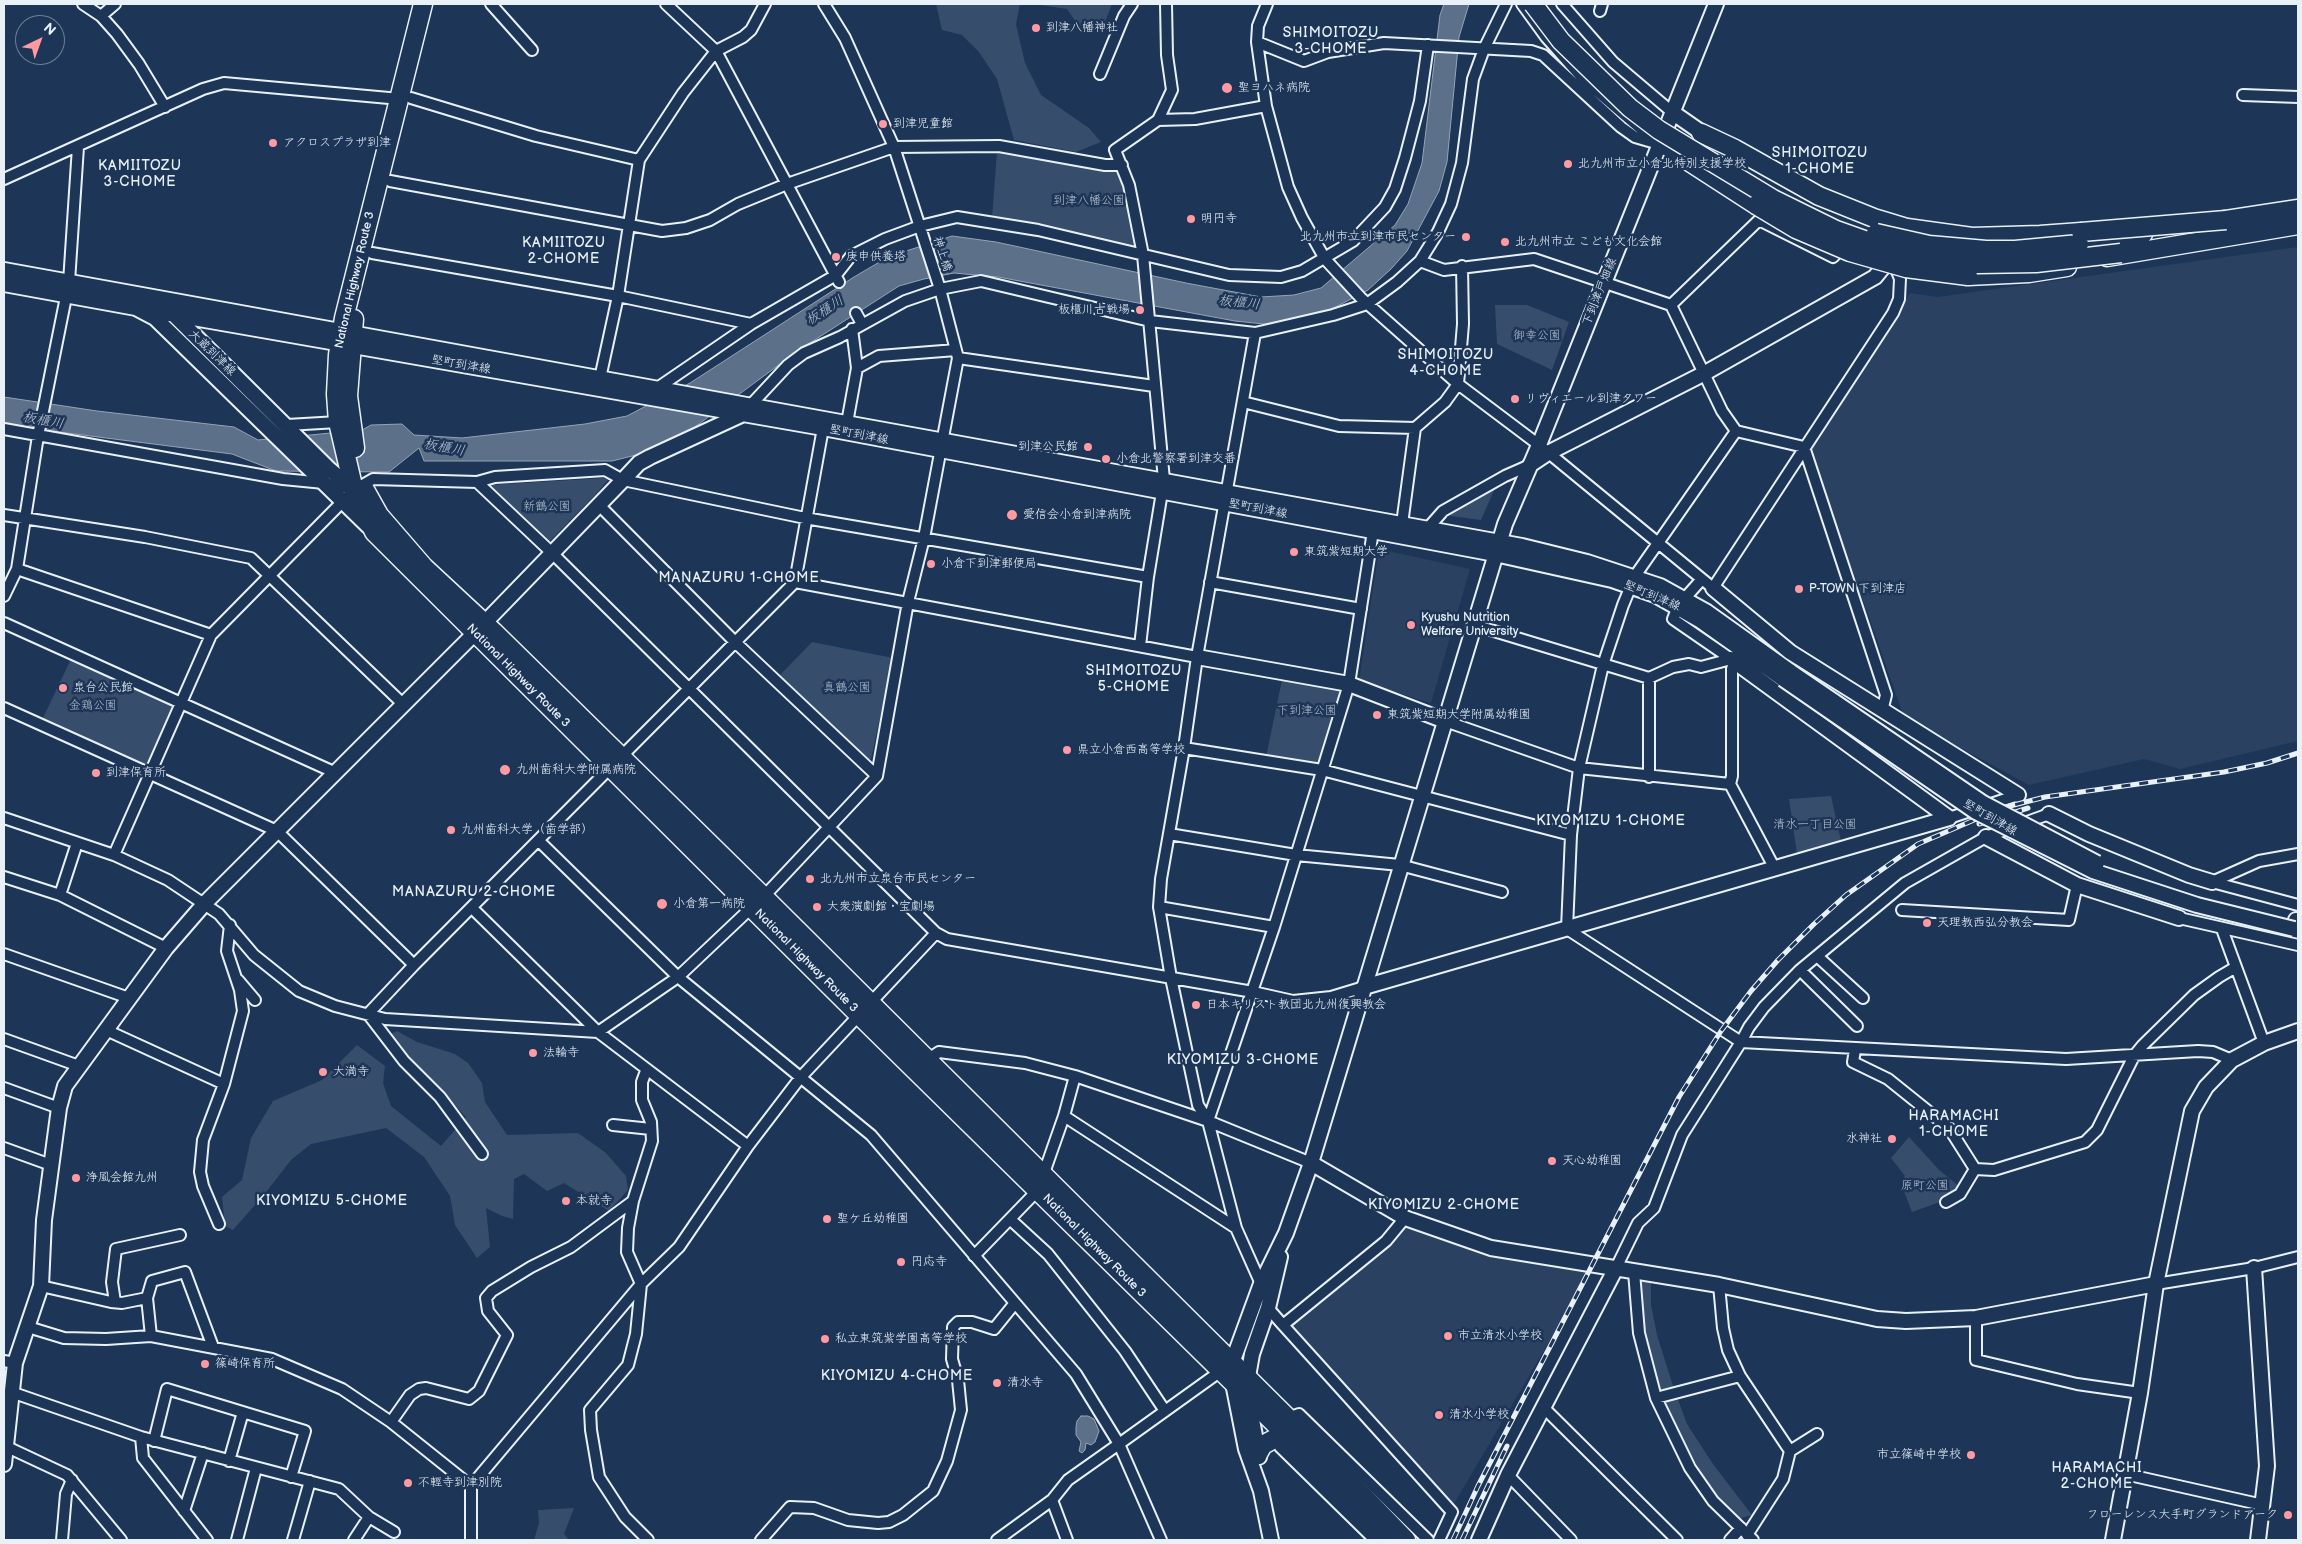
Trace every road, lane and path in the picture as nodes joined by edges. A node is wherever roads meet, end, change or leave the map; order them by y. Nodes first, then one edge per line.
1 (83, 4) edge
2 (114, 4) edge
3 (423, 4) edge
4 (434, 4) edge
5 (491, 4) edge
6 (666, 4) edge
7 (765, 4) edge
8 (824, 4) edge
9 (1132, 4) edge
10 (1166, 4) edge
11 (1267, 4) edge
12 (1506, 4) edge
13 (1522, 4) edge
14 (1545, 4) edge
15 (1562, 4) edge
16 (1716, 4) edge
17 (1532, 10) edge
18 (101, 16) junction
19 (1257, 42) junction
20 (1428, 45) junction
21 (1484, 49) junction
22 (532, 50) dead end
23 (716, 51) junction
24 (1100, 74) dead end
25 (2243, 95) dead end
26 (2298, 97) edge
27 (405, 99) junction
28 (1266, 106) junction
29 (165, 107) junction
30 (1672, 112) junction
31 (1158, 120) junction
32 (1702, 133) junction
33 (1659, 144) junction
34 (78, 147) junction
35 (894, 147) junction
36 (638, 160) junction
37 (1688, 161) junction
38 (1122, 165) junction
39 (4, 179) edge
40 (390, 181) junction
41 (787, 184) junction
42 (2298, 202) edge
43 (2298, 209) edge
44 (2226, 220) junction
45 (2298, 221) edge
46 (2298, 225) edge
47 (628, 226) junction
48 (920, 226) junction
49 (1906, 236) junction
50 (1847, 242) junction
51 (372, 253) junction
52 (2121, 254) junction
53 (1892, 258) junction
54 (1325, 259) junction
55 (1144, 260) junction
56 (1420, 261) junction
57 (1462, 266) junction
58 (4, 270) edge
59 (837, 279) junction
60 (1604, 282) junction
61 (4, 284) edge
62 (66, 288) junction
63 (940, 289) junction
64 (618, 296) junction
65 (1364, 301) junction
66 (139, 302) junction
67 (1671, 306) junction
68 (856, 313) dead end
69 (173, 314) junction
70 (1150, 316) junction
71 (751, 324) junction
72 (862, 324) junction
73 (852, 329) junction
74 (1255, 333) junction
75 (346, 339) junction
76 (957, 354) junction
77 (857, 368) junction
78 (1705, 373) junction
79 (599, 384) junction
80 (1458, 384) junction
81 (1154, 386) junction
82 (652, 393) junction
83 (1243, 402) junction
84 (740, 409) junction
85 (847, 423) junction
86 (289, 428) junction
87 (344, 428) junction
88 (822, 428) junction
89 (1415, 428) junction
90 (4, 429) edge
91 (1736, 431) junction
92 (38, 436) junction
93 (942, 445) junction
94 (1804, 447) junction
95 (1544, 449) junction
96 (1530, 465) junction
97 (623, 480) junction
98 (477, 482) junction
99 (324, 483) junction
100 (354, 484) junction
101 (1164, 486) junction
102 (1226, 496) junction
103 (599, 506) junction
104 (4, 515) edge
105 (25, 518) junction
106 (805, 518) junction
107 (1402, 524) junction
108 (1428, 528) junction
109 (1373, 531) junction
110 (924, 538) junction
111 (1659, 544) junction
112 (1497, 547) junction
113 (551, 552) junction
114 (17, 569) junction
115 (269, 574) junction
116 (1148, 577) junction
117 (1702, 578) junction
118 (1633, 581) junction
119 (795, 582) junction
120 (1210, 582) junction
121 (1713, 588) junction
122 (4, 596) edge
123 (908, 602) junction
124 (1681, 602) junction
125 (1361, 609) junction
126 (4, 623) edge
127 (1474, 625) junction
128 (479, 628) junction
129 (211, 635) junction
130 (734, 642) junction
131 (1140, 646) junction
132 (1196, 657) junction
133 (1733, 660) junction
134 (1603, 665) junction
135 (1649, 678) junction
136 (1349, 684) junction
137 (689, 688) junction
138 (180, 703) junction
139 (404, 705) junction
140 (4, 708) edge
141 (1882, 711) junction
142 (1445, 721) junction
143 (1184, 748) junction
144 (616, 762) junction
145 (1579, 768) junction
146 (1322, 770) junction
147 (336, 773) junction
148 (150, 774) junction
149 (877, 776) junction
150 (1649, 777) junction
151 (1730, 784) junction
152 (2018, 795) joint
153 (1421, 797) junction
154 (2049, 814) joint
155 (4, 818) edge
156 (1949, 818) junction
157 (829, 828) junction
158 (277, 831) junction
159 (1169, 834) junction
160 (1571, 835) junction
161 (1986, 837) junction
162 (539, 841) junction
163 (76, 843) junction
164 (1296, 854) junction
165 (2298, 854) edge
166 (114, 855) junction
167 (1400, 865) junction
168 (1775, 869) junction
169 (4, 877) edge
170 (2212, 882) junction
171 (2077, 885) junction
172 (1502, 892) dead end
173 (60, 895) junction
174 (205, 902) junction
175 (757, 902) junction
176 (2298, 905) edge
177 (1159, 907) junction
178 (472, 908) junction
179 (1902, 910) dead end
180 (2179, 918) joint
181 (230, 924) junction
182 (2296, 925) edge
183 (1274, 927) junction
184 (1567, 929) junction
185 (2222, 929) junction
186 (936, 933) junction
187 (2298, 945) edge
188 (166, 948) junction
189 (4, 954) edge
190 (1817, 956) junction
191 (414, 965) junction
192 (2236, 967) junction
193 (1800, 970) junction
194 (678, 977) junction
195 (236, 978) junction
196 (1171, 978) junction
197 (1364, 988) junction
198 (1253, 992) junction
199 (129, 998) junction
200 (1863, 998) dead end
201 (255, 1000) dead end
202 (864, 1008) junction
203 (368, 1014) junction
204 (1857, 1026) dead end
205 (106, 1030) junction
206 (2298, 1031) edge
207 (598, 1032) junction
208 (4, 1040) edge
209 (1741, 1042) junction
210 (2264, 1043) junction
211 (1855, 1050) junction
212 (2134, 1056) junction
213 (927, 1060) junction
214 (2232, 1060) junction
215 (79, 1066) junction
216 (646, 1071) junction
217 (1075, 1076) junction
218 (800, 1078) junction
219 (224, 1084) junction
220 (4, 1088) edge
221 (59, 1108) junction
222 (1064, 1116) junction
223 (1208, 1121) junction
224 (613, 1125) dead end
225 (651, 1129) junction
226 (748, 1146) junction
227 (4, 1148) edge
228 (482, 1154) dead end
229 (1312, 1163) junction
230 (52, 1165) junction
231 (1975, 1169) junction
232 (1041, 1183) junction
233 (633, 1201) junction
234 (1946, 1202) dead end
235 (1405, 1218) junction
236 (1010, 1220) junction
237 (219, 1224) dead end
238 (1236, 1228) junction
239 (180, 1235) dead end
240 (974, 1256) junction
241 (2298, 1257) edge
242 (1616, 1268) junction
243 (2254, 1268) junction
244 (1634, 1272) junction
245 (641, 1284) junction
246 (2156, 1284) junction
247 (1720, 1285) junction
248 (41, 1286) junction
249 (1267, 1288) junction
250 (147, 1298) junction
251 (116, 1302) junction
252 (1015, 1303) junction
253 (1268, 1308) junction
254 (1976, 1318) junction
255 (1283, 1325) junction
256 (28, 1327) junction
257 (151, 1336) junction
258 (1239, 1341) junction
259 (213, 1347) junction
260 (1219, 1360) junction
261 (9, 1362) edge
262 (1740, 1376) junction
263 (1240, 1381) junction
264 (11, 1392) junction
265 (2140, 1393) junction
266 (1656, 1398) junction
267 (1248, 1399) junction
268 (1543, 1407) junction
269 (1165, 1411) junction
270 (243, 1412) junction
271 (391, 1422) junction
272 (1286, 1426) junction
273 (1817, 1434) dead end
274 (140, 1437) junction
275 (154, 1441) junction
276 (1119, 1444) junction
277 (5, 1446) edge
278 (1790, 1451) junction
279 (203, 1454) junction
280 (1258, 1454) junction
281 (229, 1460) junction
282 (4, 1464) edge
283 (256, 1468) junction
284 (2125, 1474) junction
285 (1508, 1475) junction
286 (291, 1477) junction
287 (72, 1480) junction
288 (310, 1481) junction
289 (471, 1486) junction
290 (1261, 1490) junction
291 (1052, 1500) junction
292 (2263, 1505) junction
293 (184, 1511) junction
294 (1375, 1516) junction
295 (369, 1517) junction
296 (394, 1532) dead end
297 (1747, 1535) edge
298 (62, 1540) edge
299 (121, 1540) edge
300 (208, 1540) edge
301 (237, 1540) edge
302 (293, 1540) edge
303 (354, 1540) edge
304 (471, 1540) edge
305 (648, 1540) edge
306 (761, 1540) edge
307 (997, 1540) edge
308 (1067, 1540) edge
309 (1161, 1540) edge
310 (1271, 1540) edge
311 (1375, 1540) edge
312 (1392, 1540) edge
313 (1406, 1540) edge
314 (1428, 1540) edge
315 (1439, 1540) edge
316 (1479, 1540) edge
317 (1571, 1540) edge
318 (1677, 1540) edge
319 (1730, 1540) edge
320 (2113, 1540) edge
321 (2258, 1540) edge

1 - 18 street
2 - 18 street
3 - 27 highway, National Highway Route 3
4 - 27 highway, National Highway Route 3
5 - 22 street
6 - 23 street
7 - 23 street
8 - 35 street, 神上橋
9 - 24 street
10 - 31 street
11 - 19 street
12 - 21 street
13 - 17 street
14 - 44 highway, bridge
15 - 30 street
16 - 30 street, 下到津戸畑線
17 - 33 street
17 - 52 highway, bridge
18 - 29 street
19 - 20 street
19 - 28 street
20 - 21 street
20 - 54 street
21 - 33 street
21 - 56 street
23 - 36 street
23 - 41 street
25 - 26 street
27 - 29 street
27 - 36 street
27 - 40 highway, National Highway Route 3
27 - 75 highway, National Highway Route 3
28 - 31 street
28 - 54 street
29 - 34 street
30 - 32 street
30 - 33 street, 下到津戸畑線
31 - 38 street
32 - 44 highway, bridge
32 - 49 street
33 - 37 street
33 - 60 street, 下到津戸畑線
34 - 39 street
34 - 62 street
35 - 38 street
35 - 41 street
35 - 48 street, 神上橋
36 - 47 street
37 - 50 street
37 - 52 highway, bridge
38 - 55 street
40 - 47 street
40 - 51 highway, National Highway Route 3
41 - 47 street
41 - 59 street
42 - 49 street
43 - 44 highway
45 - 53 street
46 - 52 highway
47 - 64 street
48 - 55 street
48 - 59 street
48 - 63 street, 神上橋
49 - 53 street
50 - 53 street
50 - 67 street
51 - 64 street
51 - 75 highway, National Highway Route 3
53 - 78 street
53 - 94 street
54 - 55 street
54 - 65 street
55 - 70 street
56 - 57 street
56 - 65 street
57 - 60 street
57 - 80 street
58 - 62 street, 大蔵到津線
59 - 71 street
60 - 67 street
60 - 95 street, 下到津戸畑線
61 - 62 street, 大蔵到津線
62 - 66 street, 大蔵到津線
62 - 92 street
63 - 70 street
63 - 72 street
63 - 76 street, 神上橋
64 - 71 street
64 - 79 street
65 - 74 street
65 - 80 street
66 - 69 street, 堅町到津線
66 - 75 street, 堅町到津線
66 - 99 street, 大蔵到津線
67 - 78 street
68 - 72 street
69 - 75 street, 堅町到津線
69 - 86 street, 大蔵到津線
70 - 74 street
70 - 81 street
71 - 82 street
72 - 73 street
73 - 77 street
73 - 84 street
74 - 83 street
75 - 79 street, 堅町到津線
75 - 87 highway, National Highway Route 3
76 - 77 street
76 - 81 street
76 - 93 street
77 - 85 street
78 - 91 street
78 - 95 street
79 - 82 street, 堅町到津線
80 - 89 street
80 - 95 street
81 - 101 street
82 - 84 street, 堅町到津線
82 - 84 street, 堅町到津線
83 - 89 street
83 - 102 street
84 - 85 street, 堅町到津線
84 - 88 street, 堅町到津線
84 - 97 street
85 - 93 street, 堅町到津線
86 - 87 street
86 - 100 street, 大蔵到津線
87 - 100 highway, National Highway Route 3
88 - 93 street, 堅町到津線
88 - 106 street
89 - 107 street
90 - 92 street
91 - 94 street
91 - 111 street
92 - 99 street
92 - 105 street
93 - 101 street, 堅町到津線
93 - 110 street
94 - 121 street
94 - 141 street
95 - 96 street
95 - 111 street
96 - 108 street
96 - 112 street
97 - 98 street
97 - 103 street
97 - 106 street
98 - 100 street
98 - 113 street
99 - 100 street, 大蔵到津線
100 - 115 street
100 - 128 highway, National Highway Route 3
100 - 128 highway, National Highway Route 3
101 - 102 street, 堅町到津線
101 - 116 street
102 - 107 street, 堅町到津線
102 - 109 street, 堅町到津線
102 - 120 street
103 - 113 street
103 - 130 street
104 - 105 street
105 - 114 street
105 - 115 street
106 - 110 street
106 - 119 street
107 - 108 street, 堅町到津線
108 - 112 street, 堅町到津線
109 - 112 street, 堅町到津線
109 - 125 street
110 - 116 street
110 - 123 street
111 - 117 street
111 - 118 street
112 - 118 street, 堅町到津線
112 - 127 street
113 - 128 street
113 - 137 street
114 - 122 street
114 - 129 street
115 - 129 street
115 - 139 street
116 - 131 street
117 - 121 street
117 - 124 street
118 - 124 street, 堅町到津線
118 - 134 street
119 - 123 street
119 - 130 street
120 - 125 street
120 - 132 street
121 - 141 street
123 - 131 street
123 - 149 street
124 - 133 street
124 - 182 street, 堅町到津線, bridge
125 - 136 street
126 - 138 street
127 - 134 street
127 - 142 street
128 - 139 street
128 - 144 highway, National Highway Route 3
129 - 138 street
130 - 137 street
130 - 149 street
131 - 132 street
132 - 136 street
132 - 143 street
133 - 135 street
133 - 151 street
133 - 156 street
134 - 135 street
134 - 145 street
135 - 150 street
136 - 142 street
136 - 146 street
137 - 144 street
137 - 157 street
138 - 147 street
138 - 148 street
139 - 147 street
140 - 148 street
141 - 152 street
142 - 145 street
142 - 153 street
143 - 146 street
143 - 159 street
144 - 162 street
144 - 175 highway, National Highway Route 3
145 - 150 street
145 - 160 street
146 - 153 street
146 - 164 street
147 - 158 street
148 - 158 street
148 - 166 street
149 - 157 street
150 - 151 street
151 - 168 street
152 - 156 street
153 - 160 street
153 - 167 street
154 - 161 street
154 - 170 street
155 - 163 street
156 - 168 street
157 - 175 street
157 - 186 street
158 - 174 street
158 - 191 street
159 - 164 street
159 - 177 street
160 - 184 street
161 - 171 street
161 - 190 street
162 - 178 street
162 - 194 street
163 - 166 street
163 - 173 street
164 - 167 street
164 - 183 street
165 - 170 street
166 - 174 street
167 - 172 street
167 - 197 street
168 - 184 street
169 - 173 street
170 - 176 street
171 - 179 street
171 - 180 street
173 - 188 street
174 - 181 street
174 - 188 street
175 - 194 street
175 - 202 highway, National Highway Route 3
177 - 183 street
177 - 196 street
178 - 191 street
178 - 207 street
180 - 185 street
181 - 195 street
181 - 203 street
183 - 198 street
184 - 197 street
184 - 209 street
185 - 187 street
185 - 192 street
186 - 196 street
186 - 202 street
188 - 199 street
189 - 199 street
190 - 193 street
190 - 200 street
191 - 203 street
192 - 210 street
192 - 212 street
193 - 204 street
193 - 209 street
194 - 207 street
194 - 218 street
195 - 201 street
195 - 219 street
196 - 198 street
196 - 223 street
197 - 198 street
197 - 229 street
198 - 223 street
199 - 205 street
202 - 213 highway, National Highway Route 3
202 - 218 street
202 - 232 highway, National Highway Route 3
203 - 207 street
203 - 228 street
205 - 215 street
205 - 219 street
206 - 210 street
207 - 216 street
208 - 215 street
209 - 211 street
209 - 242 street
210 - 214 street
211 - 212 street
211 - 231 street
212 - 214 street
212 - 231 street
213 - 217 street
213 - 232 highway, National Highway Route 3
214 - 246 street
215 - 221 street
216 - 225 street
216 - 226 street
217 - 222 street
217 - 223 street
218 - 226 street
218 - 240 street
219 - 237 street
220 - 221 street
221 - 230 street
222 - 232 street
222 - 238 street
223 - 229 street
223 - 238 street
224 - 225 street
225 - 233 street
226 - 245 street
227 - 230 street
229 - 235 street
229 - 249 street
230 - 248 street
231 - 234 street
232 - 236 street
232 - 260 highway, National Highway Route 3
233 - 245 street
233 - 271 street
235 - 242 street
235 - 255 street
236 - 240 street
236 - 269 street
238 - 249 street
239 - 251 street
240 - 252 street
241 - 243 street
242 - 244 street
242 - 268 street
243 - 246 street
243 - 292 street
244 - 247 street
244 - 266 street
245 - 289 street
245 - 305 street
246 - 254 street
246 - 265 street
247 - 254 street
247 - 262 street
248 - 251 street
248 - 256 street
249 - 253 street
249 - 258 street
249 - 260 street
250 - 251 street
250 - 257 street
250 - 259 street
252 - 276 street
252 - 306 street
253 - 255 street
253 - 263 street
254 - 265 street
255 - 315 street
256 - 257 street
256 - 261 street
257 - 259 street
258 - 260 street
258 - 260 street
259 - 271 street
260 - 263 highway, National Highway Route 3
260 - 269 street
261 - 264 street
262 - 266 street
262 - 278 street
263 - 267 highway, National Highway Route 3
263 - 272 highway, National Highway Route 3
263 - 290 street
264 - 274 street
264 - 277 street
265 - 284 street
266 - 297 street
267 - 272 highway, National Highway Route 3
267 - 280 street
268 - 285 street
268 - 318 street
269 - 276 street
270 - 275 street
270 - 281 street
270 - 286 street
271 - 289 street
272 - 280 highway
272 - 294 highway, National Highway Route 3
272 - 311 street
272 - 314 street
273 - 278 street
274 - 275 street
274 - 293 street
275 - 279 street
276 - 291 street
276 - 309 street
277 - 282 street
277 - 287 street
278 - 297 street
279 - 281 street
279 - 293 street
280 - 290 street
281 - 283 street
283 - 286 street
283 - 301 street
284 - 292 street
284 - 320 street
285 - 316 street
285 - 317 street
286 - 288 street
287 - 298 street
287 - 299 street
288 - 295 street
288 - 302 street
289 - 304 street
290 - 310 street
291 - 307 street
291 - 308 street
292 - 321 street
293 - 300 street
294 - 312 highway, National Highway Route 3
294 - 313 highway, National Highway Route 3
295 - 296 street
295 - 303 street
297 - 319 street

